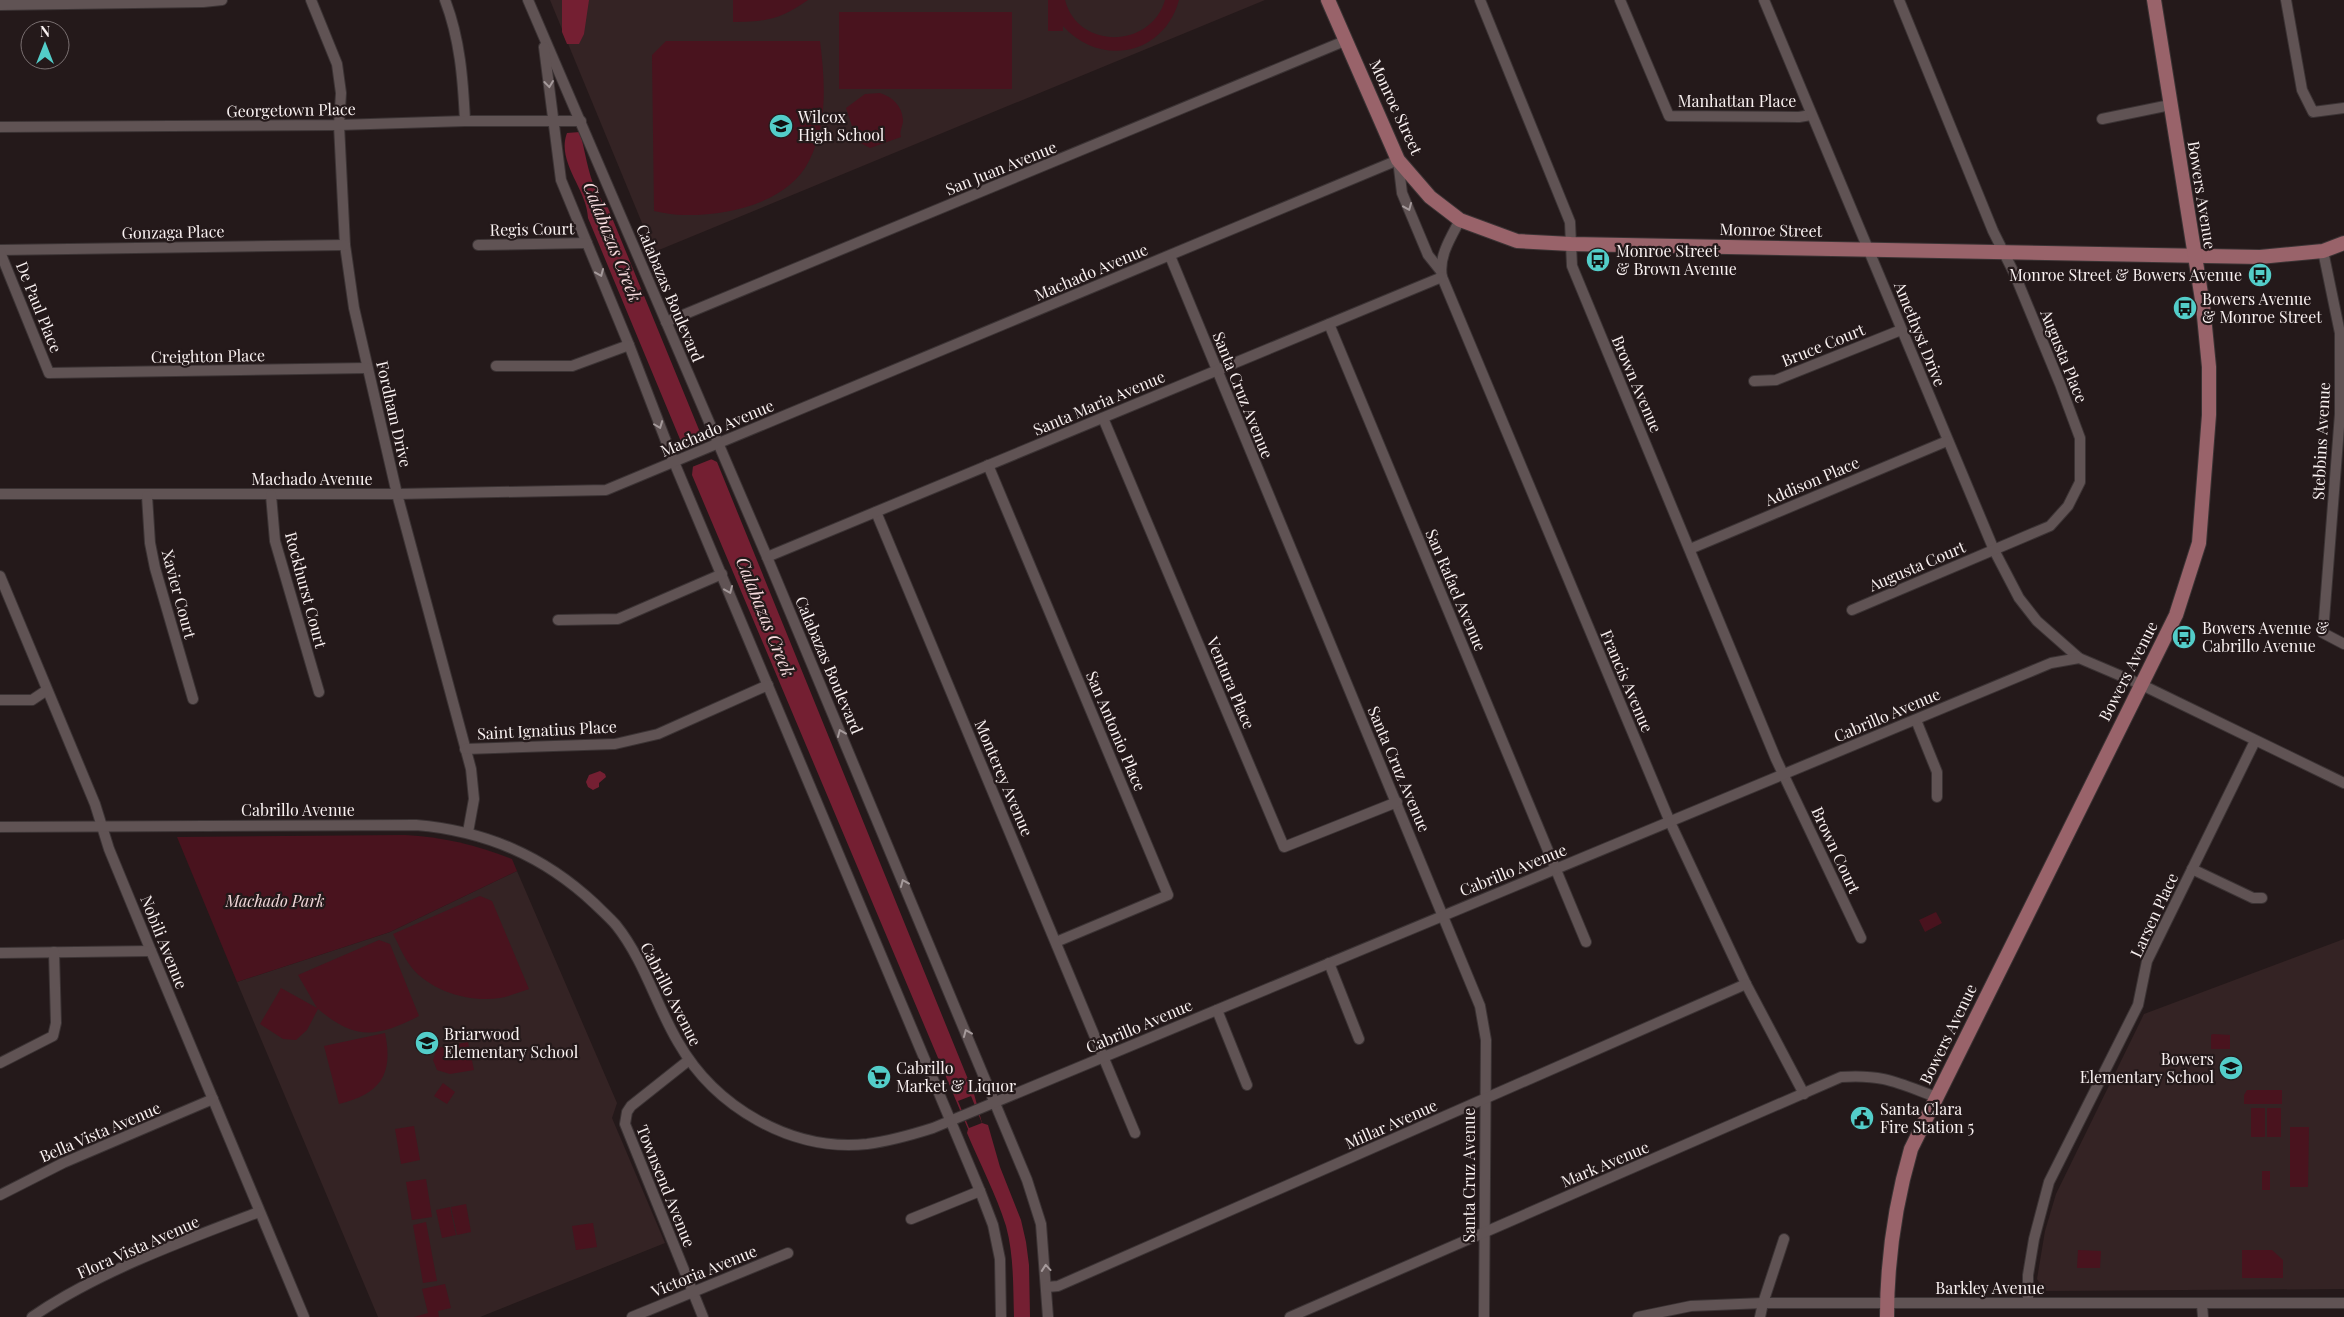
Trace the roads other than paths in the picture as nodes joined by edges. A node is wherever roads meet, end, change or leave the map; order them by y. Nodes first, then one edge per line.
1 (222, 0) edge
2 (311, 0) edge
3 (445, 0) edge
4 (528, 0) edge
5 (1328, 0) edge
6 (1480, 0) edge
7 (1620, 0) edge
8 (1764, 0) edge
9 (1899, 0) edge
10 (2154, 0) edge
11 (2286, 0) edge
12 (0, 5) edge
13 (543, 36) junction
14 (1347, 40) junction
15 (2170, 105) junction
16 (2344, 108) edge
17 (1811, 115) junction
18 (2102, 118) dead end
19 (465, 121) junction
20 (553, 121) junction
21 (581, 121) junction
22 (340, 125) junction
23 (0, 127) edge
24 (1398, 160) junction
25 (1460, 220) junction
26 (587, 243) junction
27 (2344, 243) edge
28 (1571, 244) junction
29 (346, 245) junction
30 (478, 245) dead end
31 (1868, 249) junction
32 (0, 251) edge
33 (2323, 251) junction
34 (2004, 253) junction
35 (1170, 256) junction
36 (2194, 256) junction
37 (1441, 273) junction
38 (666, 322) junction
39 (1329, 324) junction
40 (1901, 330) junction
41 (629, 344) junction
42 (496, 366) dead end
43 (367, 368) junction
44 (1216, 371) junction
45 (49, 373) joint
46 (1754, 381) dead end
47 (1103, 418) junction
48 (1947, 441) junction
49 (718, 444) junction
50 (674, 462) junction
51 (988, 465) junction
52 (0, 494) edge
53 (397, 494) junction
54 (271, 495) junction
55 (147, 496) junction
56 (876, 512) junction
57 (1690, 549) junction
58 (1994, 550) junction
59 (767, 558) junction
60 (722, 574) junction
61 (0, 576) edge
62 (1852, 610) dead end
63 (558, 620) dead end
64 (2344, 644) edge
65 (2080, 658) junction
66 (2140, 684) junction
67 (768, 686) junction
68 (47, 690) junction
69 (319, 692) dead end
70 (193, 699) dead end
71 (0, 700) edge
72 (1916, 720) junction
73 (2255, 741) junction
74 (465, 749) junction
75 (1784, 774) junction
76 (2344, 783) edge
77 (1937, 797) dead end
78 (1396, 802) junction
79 (1670, 822) junction
80 (0, 827) edge
81 (102, 827) junction
82 (468, 832) junction
83 (1556, 868) junction
84 (2192, 869) junction
85 (2262, 898) dead end
86 (1443, 915) junction
87 (1861, 938) dead end
88 (1056, 942) junction
89 (1586, 942) dead end
90 (151, 951) junction
91 (54, 952) junction
92 (0, 953) edge
93 (1329, 963) junction
94 (1746, 984) junction
95 (1217, 1010) junction
96 (1359, 1040) dead end
97 (1104, 1056) junction
98 (689, 1060) junction
99 (0, 1063) edge
100 (1247, 1086) dead end
101 (1804, 1094) junction
102 (1936, 1097) junction
103 (213, 1099) junction
104 (1485, 1100) junction
105 (996, 1102) junction
106 (950, 1120) junction
107 (1135, 1133) dead end
108 (980, 1191) junction
109 (0, 1195) edge
110 (259, 1212) junction
111 (911, 1219) dead end
112 (1484, 1232) junction
113 (1784, 1239) dead end
114 (788, 1253) dead end
115 (1047, 1287) junction
116 (692, 1292) junction
117 (2028, 1302) junction
118 (1763, 1303) junction
119 (2344, 1303) edge
120 (2202, 1305) junction
121 (1887, 1310) edge
122 (32, 1317) edge
123 (304, 1317) edge
124 (632, 1317) edge
125 (703, 1317) edge
126 (1001, 1317) edge
127 (1048, 1317) edge
128 (1290, 1317) edge
129 (1484, 1317) edge
130 (1638, 1317) edge
131 (1760, 1317) edge
132 (2203, 1317) edge

1 - 12 street
2 - 22 street, Fordham Drive
3 - 19 street
4 - 13 street, Calabazas Boulevard
5 - 14 main road, Monroe Street
6 - 28 street, Brown Avenue
7 - 17 street, Manhattan Place
8 - 17 street, Amethyst Drive
9 - 34 street, Augusta Place
10 - 15 main road, Bowers Avenue
11 - 16 street
13 -> 20 street, Calabazas Boulevard
13 - 21 street, Calabazas Boulevard
14 - 24 main road, Monroe Street
14 - 38 street, San Juan Avenue
15 - 18 street
15 - 36 main road, Bowers Avenue
17 - 31 street, Amethyst Drive
19 - 20 street, Georgetown Place
19 - 22 street, Georgetown Place
20 - 21 street, Georgetown Place
20 - 26 street, Calabazas Boulevard
21 - 38 street, Calabazas Boulevard
22 - 23 street, Georgetown Place
22 - 29 street, Fordham Drive
24 - 25 main road, Monroe Street
24 - 35 street, Machado Avenue
24 -> 37 street, Francis Avenue
25 - 28 main road, Monroe Street
25 - 37 street
26 - 30 street, Regis Court
26 -> 41 street, Calabazas Boulevard
27 - 33 main road, Monroe Street
28 - 31 main road, Monroe Street
28 - 57 street, Brown Avenue
29 - 32 street, Gonzaga Place
29 - 43 street, Fordham Drive
31 - 34 main road, Monroe Street
31 - 40 street, Amethyst Drive
32 - 45 street, De Paul Place
33 - 36 main road, Monroe Street
33 - 64 street, Stebbins Avenue
34 - 36 main road, Monroe Street
34 - 58 street, Augusta Place
35 - 44 street, Santa Cruz Avenue
35 - 49 street, Machado Avenue
36 - 66 main road, Bowers Avenue
37 - 39 street, Santa Maria Avenue
37 - 79 street, Francis Avenue
38 - 49 street, Calabazas Boulevard
39 - 44 street, Santa Maria Avenue
39 - 83 street, San Rafael Avenue
40 - 46 street, Bruce Court
40 - 48 street, Amethyst Drive
41 - 42 street
41 -> 50 street, Calabazas Boulevard
43 - 45 street, Creighton Place
43 - 53 street, Fordham Drive
44 - 47 street, Santa Maria Avenue
44 - 78 street, Santa Cruz Avenue
47 - 51 street, Santa Maria Avenue
47 - 78 street, Ventura Place
48 - 57 street, Addison Place
48 - 58 street, Amethyst Drive
49 - 50 street, Machado Avenue
49 - 59 street, Calabazas Boulevard
50 - 53 street, Machado Avenue
50 - 60 street, Calabazas Boulevard
51 - 56 street, Santa Maria Avenue
51 - 88 street, San Antonio Place
52 - 55 street, Machado Avenue
53 - 54 street, Machado Avenue
53 - 74 street, Fordham Drive
54 - 55 street, Machado Avenue
54 - 69 street, Rockhurst Court
55 - 70 street, Xavier Court
56 - 59 street, Santa Maria Avenue
56 - 88 street, Monterey Avenue
57 - 75 street, Brown Avenue
58 - 62 street, Augusta Court
58 - 65 street, Amethyst Drive
105 -> 59 street, Calabazas Boulevard
60 - 63 street
60 -> 67 street, Calabazas Boulevard
61 - 68 street, Nobili Avenue
65 - 66 street
65 - 72 street, Cabrillo Avenue
66 - 73 street
66 - 102 main road, Bowers Avenue
67 - 74 street, Saint Ignatius Place
67 - 106 street, Calabazas Boulevard
68 - 71 street
68 - 81 street, Nobili Avenue
72 - 75 street, Cabrillo Avenue
72 - 77 street
73 - 76 street
73 - 84 street, Larsen Place
74 - 82 street, Fordham Drive
75 - 79 street, Cabrillo Avenue
75 - 87 street, Brown Court
78 - 86 street, Santa Cruz Avenue
79 - 83 street, Cabrillo Avenue
79 - 94 street, Francis Avenue
80 - 81 street, Cabrillo Avenue
81 - 82 street, Cabrillo Avenue
81 - 90 street, Nobili Avenue
82 - 98 street, Cabrillo Avenue
83 - 86 street, Cabrillo Avenue
83 - 89 street, San Rafael Avenue
84 - 85 street
84 - 117 street, Larsen Place
86 - 93 street, Cabrillo Avenue
86 - 104 street, Santa Cruz Avenue
88 - 97 street, Monterey Avenue
90 - 91 street
90 - 103 street, Nobili Avenue
91 - 92 street
91 - 99 street
93 - 95 street, Cabrillo Avenue
93 - 96 street
94 - 101 street, Francis Avenue
94 - 104 street, Millar Avenue
95 - 97 street, Cabrillo Avenue
95 - 100 street
97 - 105 street, Cabrillo Avenue
97 - 107 street, Monterey Avenue
98 - 106 street, Cabrillo Avenue
98 - 116 street, Townsend Avenue
101 - 102 street, Mark Avenue
101 - 112 street, Mark Avenue
102 - 121 main road, Bowers Avenue
103 - 109 street, Bella Vista Avenue
103 - 110 street, Nobili Avenue
104 - 112 street, Santa Cruz Avenue
104 - 115 street, Millar Avenue
105 - 106 street, Cabrillo Avenue
115 -> 105 street, Calabazas Boulevard
106 - 108 street, Calabazas Boulevard
108 - 111 street
108 - 126 street, Calabazas Boulevard
110 - 122 street, Flora Vista Avenue
110 - 123 street, Nobili Avenue
112 - 128 street, Mark Avenue
112 - 129 street, Santa Cruz Avenue
113 - 118 street
114 - 116 street, Victoria Avenue
115 - 127 street, Calabazas Boulevard
116 - 124 street, Victoria Avenue
116 - 125 street, Townsend Avenue
117 - 120 street, Barkley Avenue
117 - 121 street, Barkley Avenue
118 - 121 street, Barkley Avenue
118 - 130 street, Barkley Avenue
118 - 131 street
119 - 120 street, Barkley Avenue
120 - 132 street

